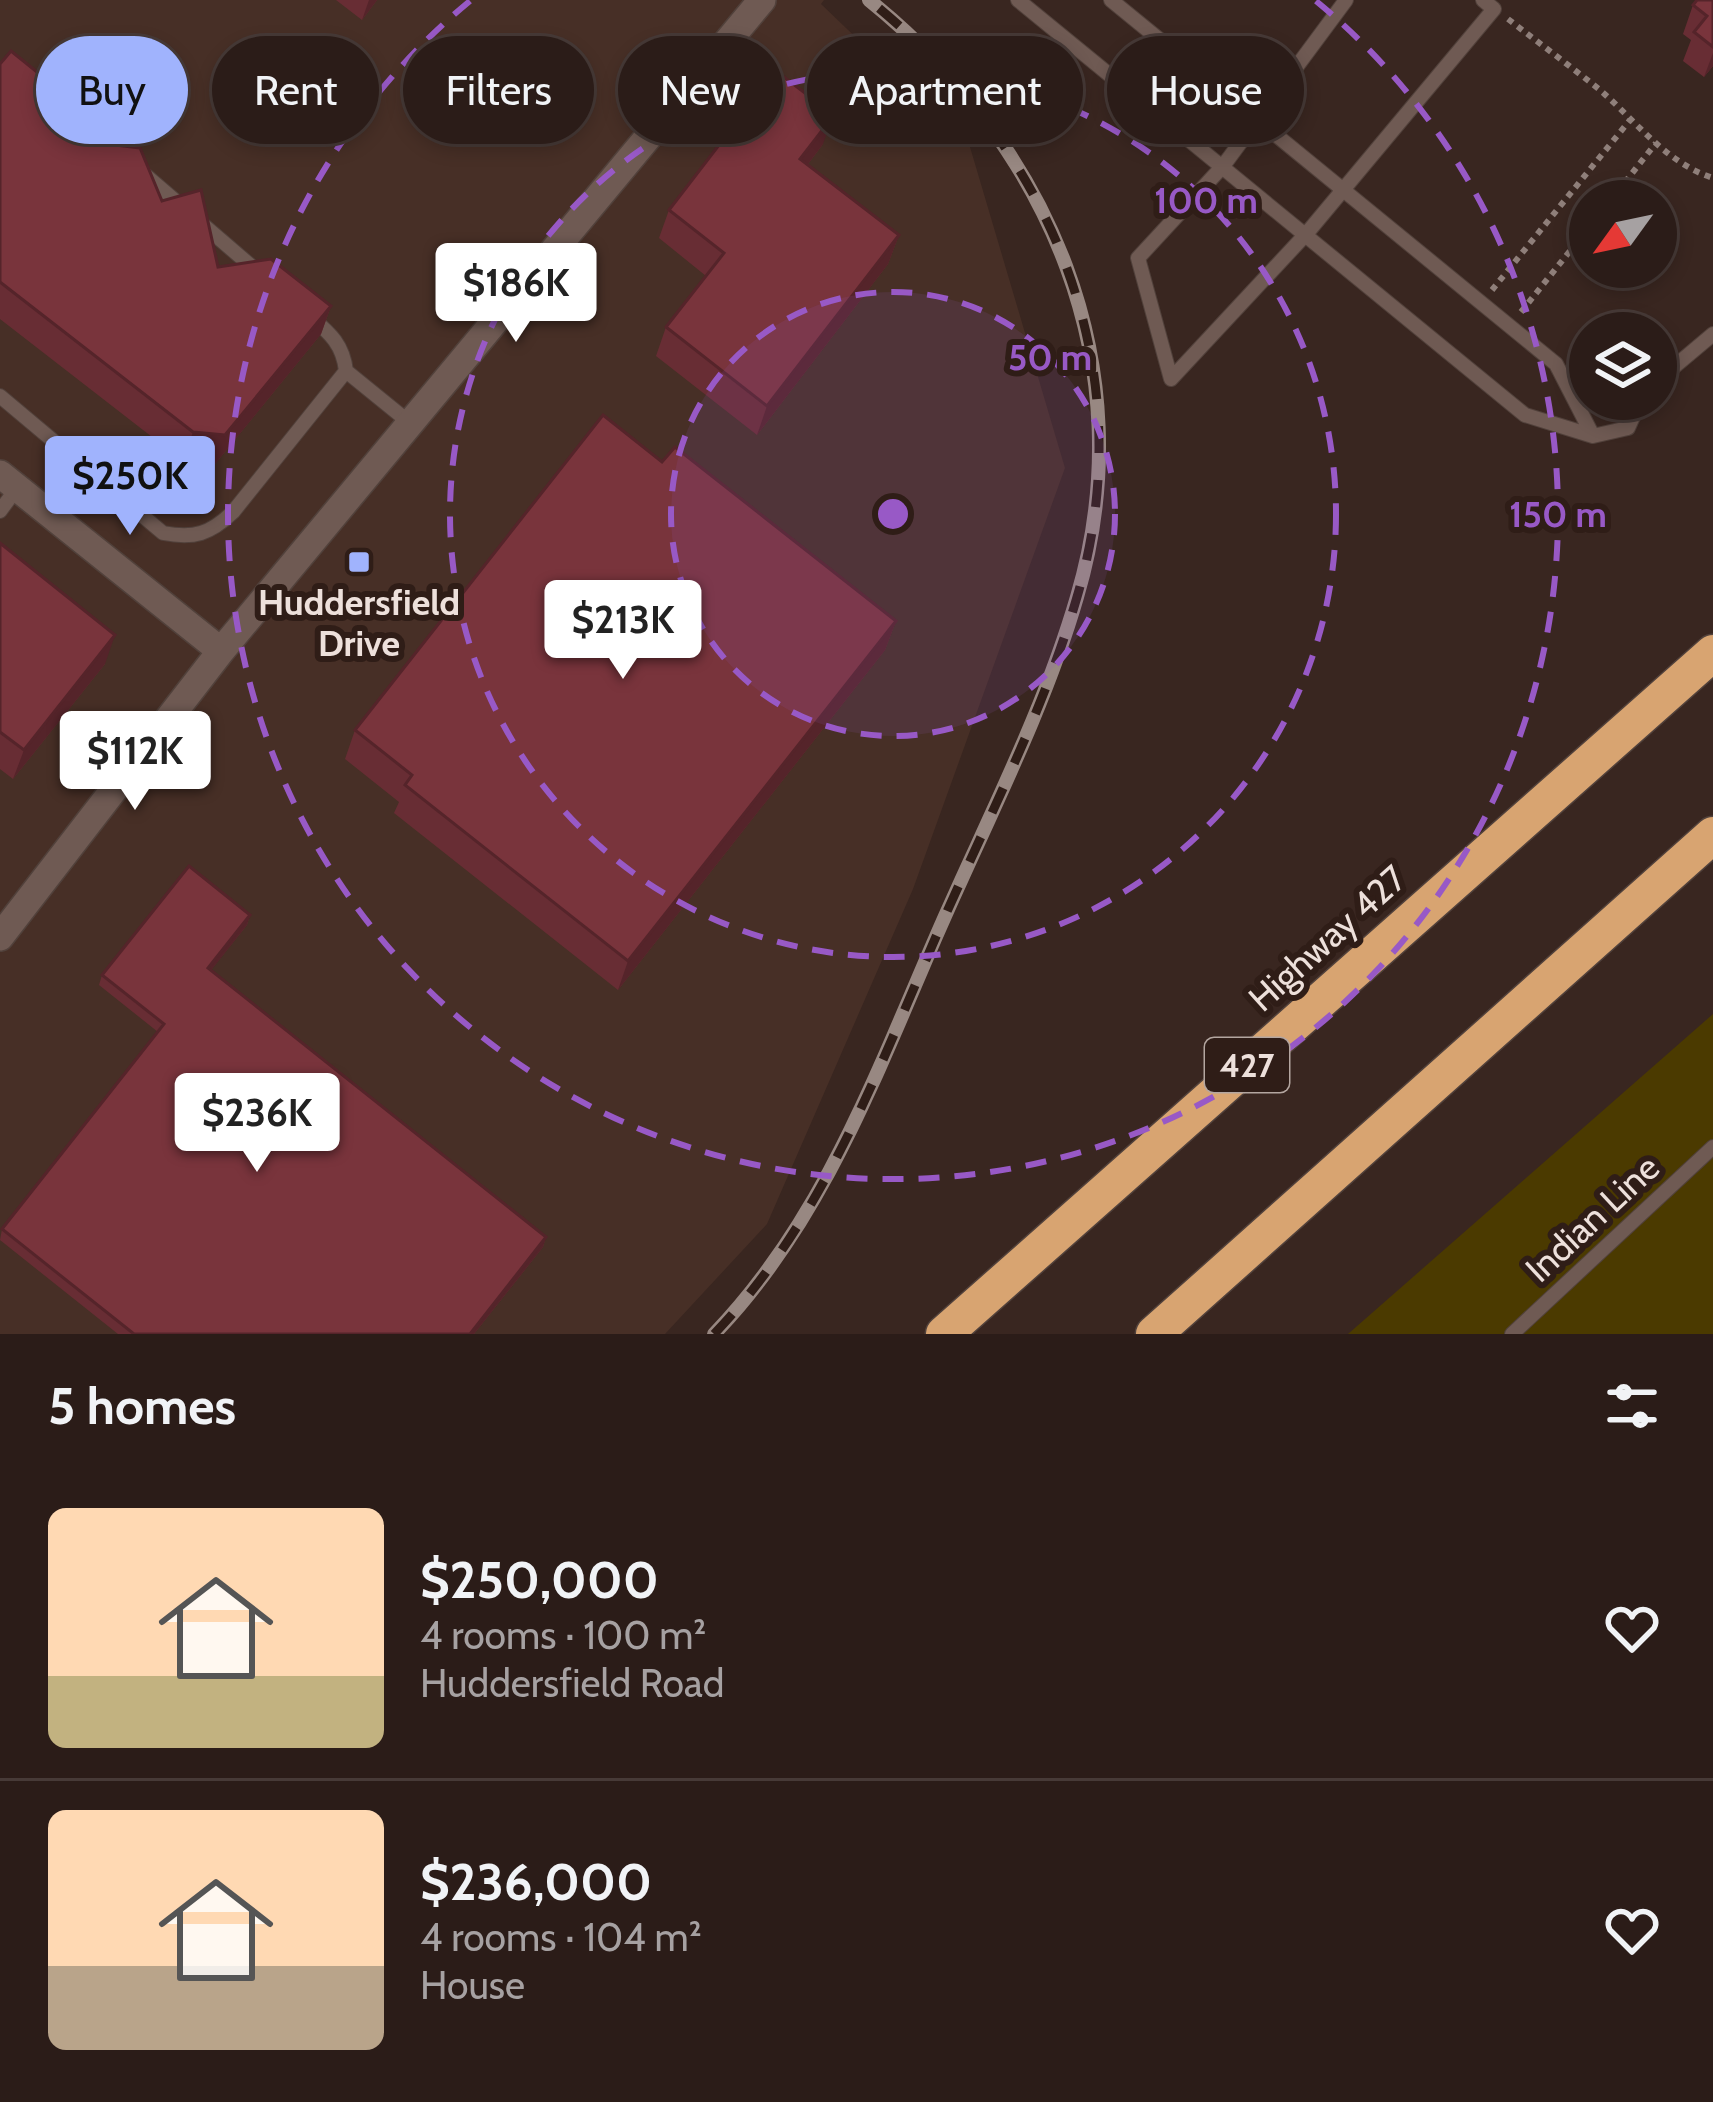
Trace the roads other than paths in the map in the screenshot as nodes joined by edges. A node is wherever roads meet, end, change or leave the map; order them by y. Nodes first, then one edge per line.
1 (762, 0) edge
2 (1018, 0) edge
3 (1111, 0) edge
4 (1346, 0) edge
5 (1489, 4) edge
6 (1155, 36) edge
7 (1304, 56) edge
8 (109, 144) edge
9 (1239, 144) edge
10 (1287, 144) edge
11 (1223, 166) junction
12 (1342, 190) junction
13 (1307, 233) junction
14 (280, 290) edge
15 (298, 306) edge
16 (1713, 334) edge
17 (1677, 364) edge
18 (346, 371) junction
19 (0, 396) edge
20 (1632, 420) edge
21 (410, 423) junction
22 (1593, 436) junction
23 (6, 491) edge
24 (221, 651) junction
25 (1713, 652) edge
26 (1713, 835) edge
27 (0, 937) edge
28 (1713, 1147) edge
29 (944, 1334) edge
30 (1154, 1334) edge
31 (1511, 1334) edge

1 - 21 street
2 - 11 lane
3 - 6 lane
4 - 7 lane
5 - 12 lane
8 - 14 lane
9 - 11 lane
10 - 12 lane
11 - 13 lane
11 - 13 lane
12 - 13 lane
12 - 22 lane
13 - 22 lane
15 - 18 lane
16 - 17 lane
18 - 19 lane
18 - 21 lane
20 - 22 lane
21 - 24 street
23 - 24 street
24 - 27 street
25 - 29 highway, Highway 427 / 427
26 - 30 highway
28 - 31 lane, Indian Line

